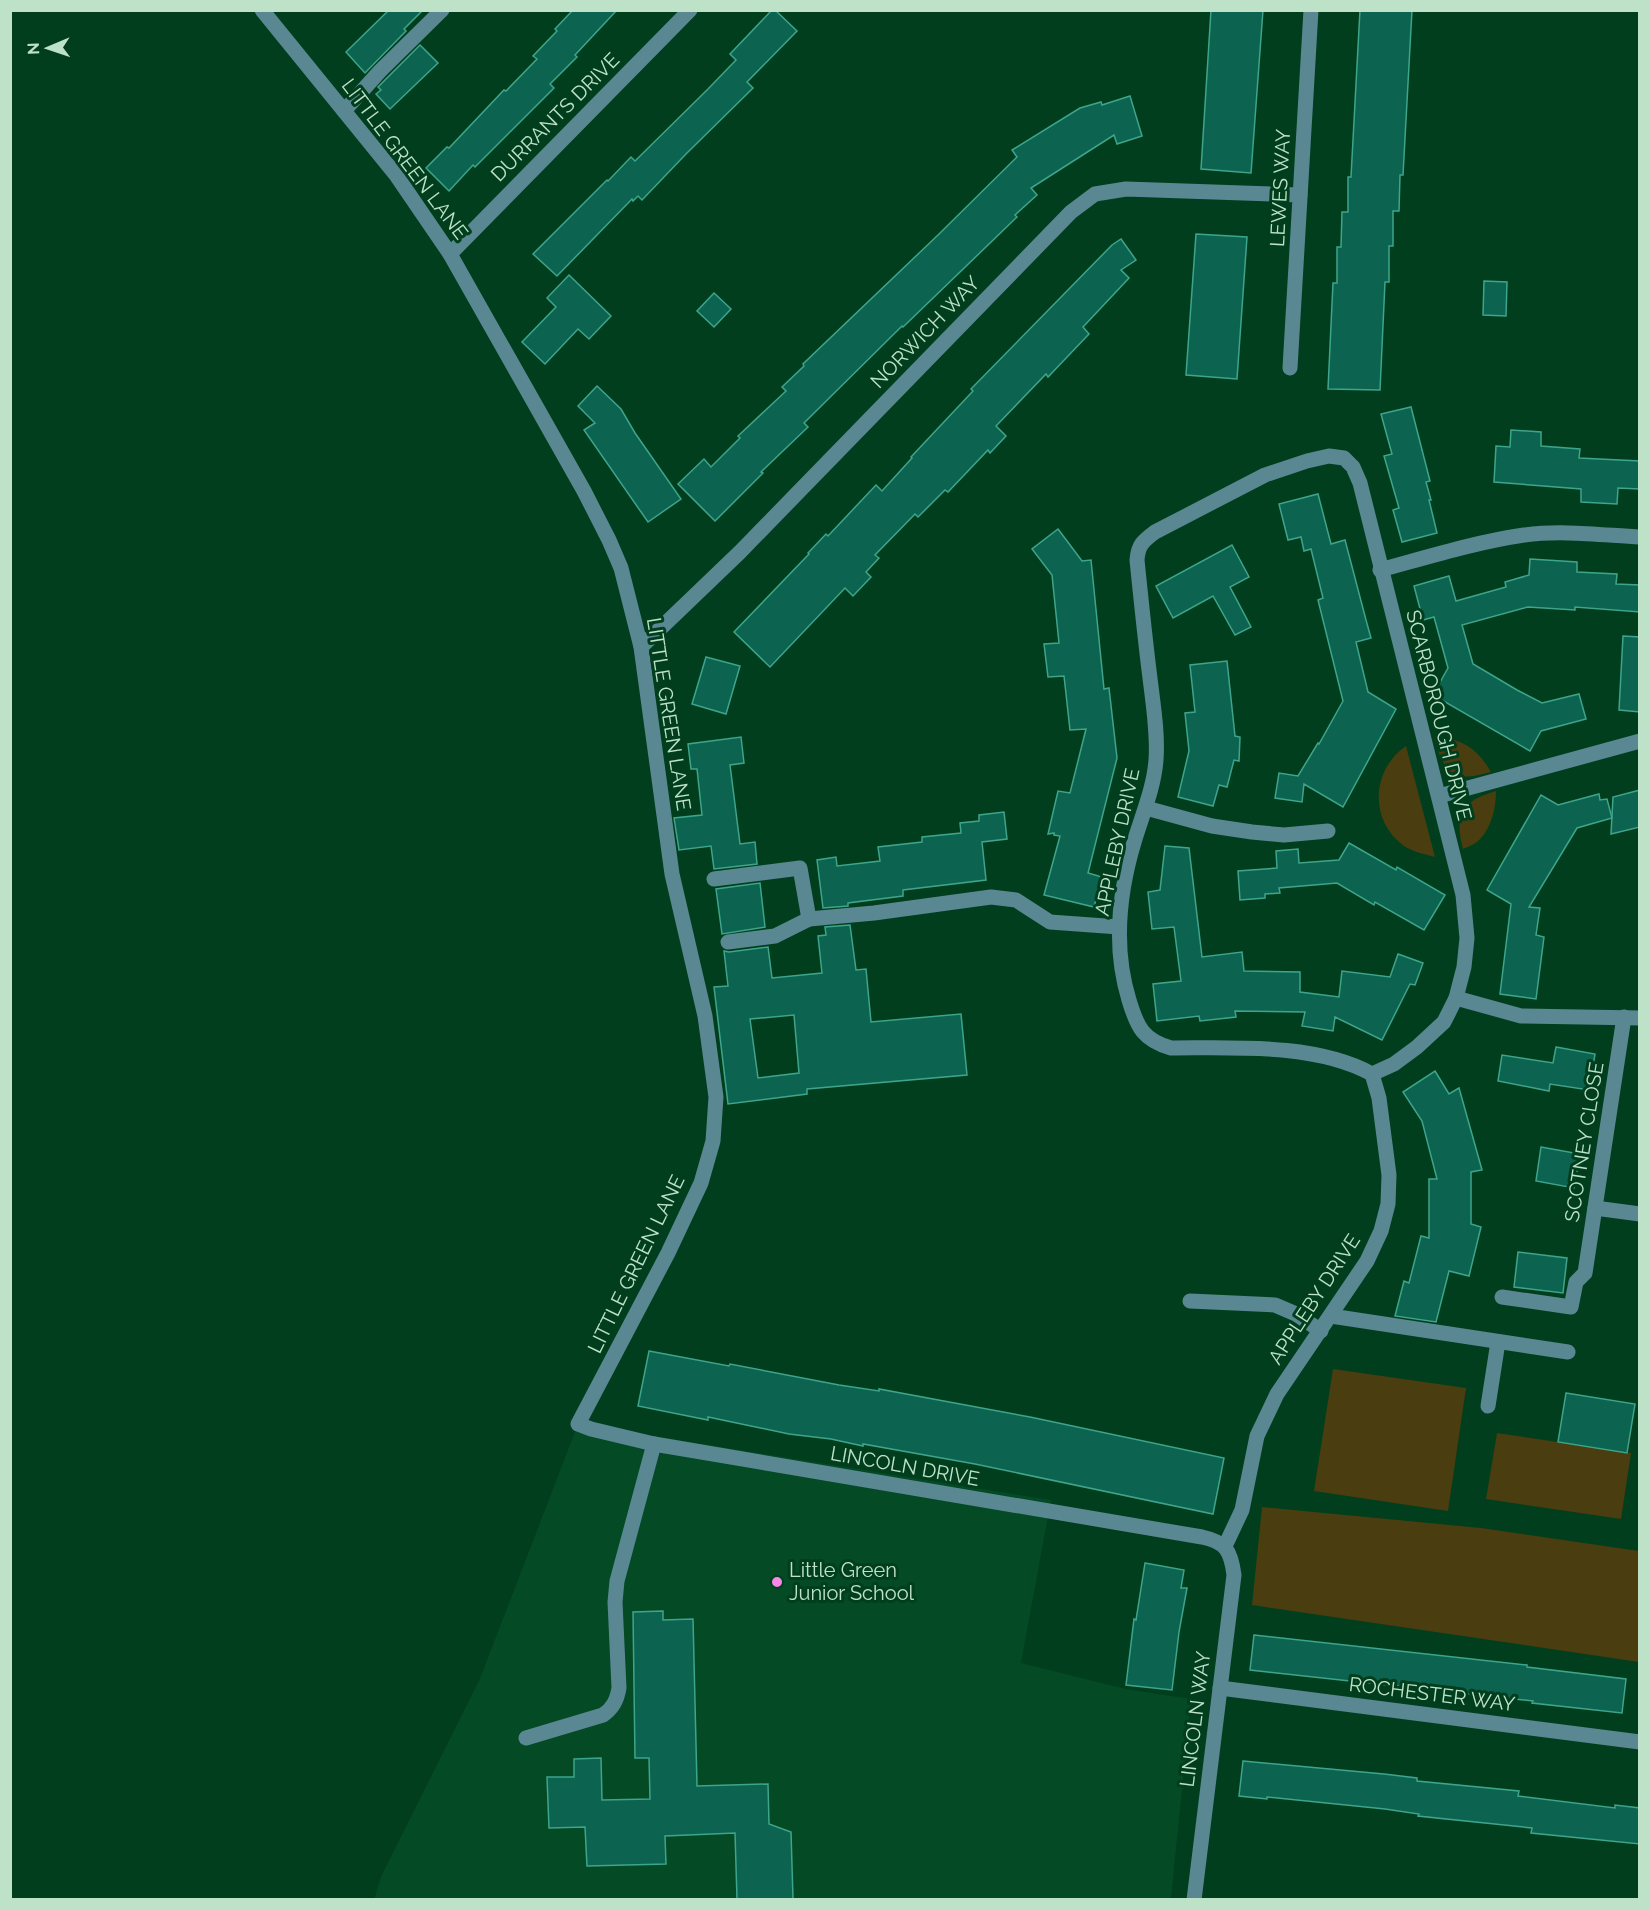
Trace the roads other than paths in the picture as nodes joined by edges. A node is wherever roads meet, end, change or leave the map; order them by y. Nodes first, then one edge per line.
1 (262, 10) edge
2 (442, 10) edge
3 (690, 10) edge
4 (1311, 10) edge
5 (344, 111) junction
6 (1300, 195) junction
7 (450, 254) junction
8 (1290, 368) dead end
9 (1226, 494) joint
10 (1640, 537) edge
11 (1380, 570) junction
12 (641, 647) junction
13 (1640, 741) edge
14 (1439, 796) junction
15 (1146, 808) junction
16 (1328, 831) dead end
17 (714, 879) dead end
18 (809, 919) junction
19 (1119, 927) junction
20 (728, 942) dead end
21 (1455, 998) junction
22 (1632, 1018) edge
23 (1372, 1074) junction
24 (1595, 1208) junction
25 (1640, 1214) edge
26 (1502, 1297) dead end
27 (1190, 1301) dead end
28 (1331, 1316) junction
29 (1321, 1331) junction
30 (1498, 1341) junction
31 (1568, 1352) dead end
32 (1488, 1406) dead end
33 (578, 1424) joint
34 (654, 1444) junction
35 (1225, 1546) junction
36 (1220, 1688) junction
37 (526, 1738) dead end
38 (1640, 1742) edge
39 (1194, 1899) edge

1 - 5 street, LITTLE GREEN LANE
2 - 5 street
3 - 7 street, DURRANTS DRIVE
4 - 6 street, LEWES WAY
5 - 7 street, LITTLE GREEN LANE
6 - 8 street, LEWES WAY
6 - 12 street, NORWICH WAY
7 - 12 street, LITTLE GREEN LANE
9 - 11 street, SCARBOROUGH DRIVE
9 - 15 street, APPLEBY DRIVE
10 - 11 street
11 - 14 street, SCARBOROUGH DRIVE
12 - 33 street, LITTLE GREEN LANE
13 - 14 street
14 - 21 street, SCARBOROUGH DRIVE
15 - 16 street
15 - 19 street, APPLEBY DRIVE
17 - 18 street
18 - 19 street
18 - 20 street
19 - 23 street, APPLEBY DRIVE
21 - 22 street
21 - 23 street, SCARBOROUGH DRIVE
22 - 24 street, SCOTNEY CLOSE
23 - 28 street, APPLEBY DRIVE
24 - 25 street
24 - 26 street, SCOTNEY CLOSE
27 - 29 street
28 - 29 street, APPLEBY DRIVE
28 - 30 street
29 - 35 street, APPLEBY DRIVE
30 - 31 street
30 - 32 street
33 - 34 street, LINCOLN DRIVE
34 - 35 street, LINCOLN DRIVE
34 - 37 street
35 - 36 street, LINCOLN WAY
36 - 38 street, ROCHESTER WAY
36 - 39 street, LINCOLN WAY

